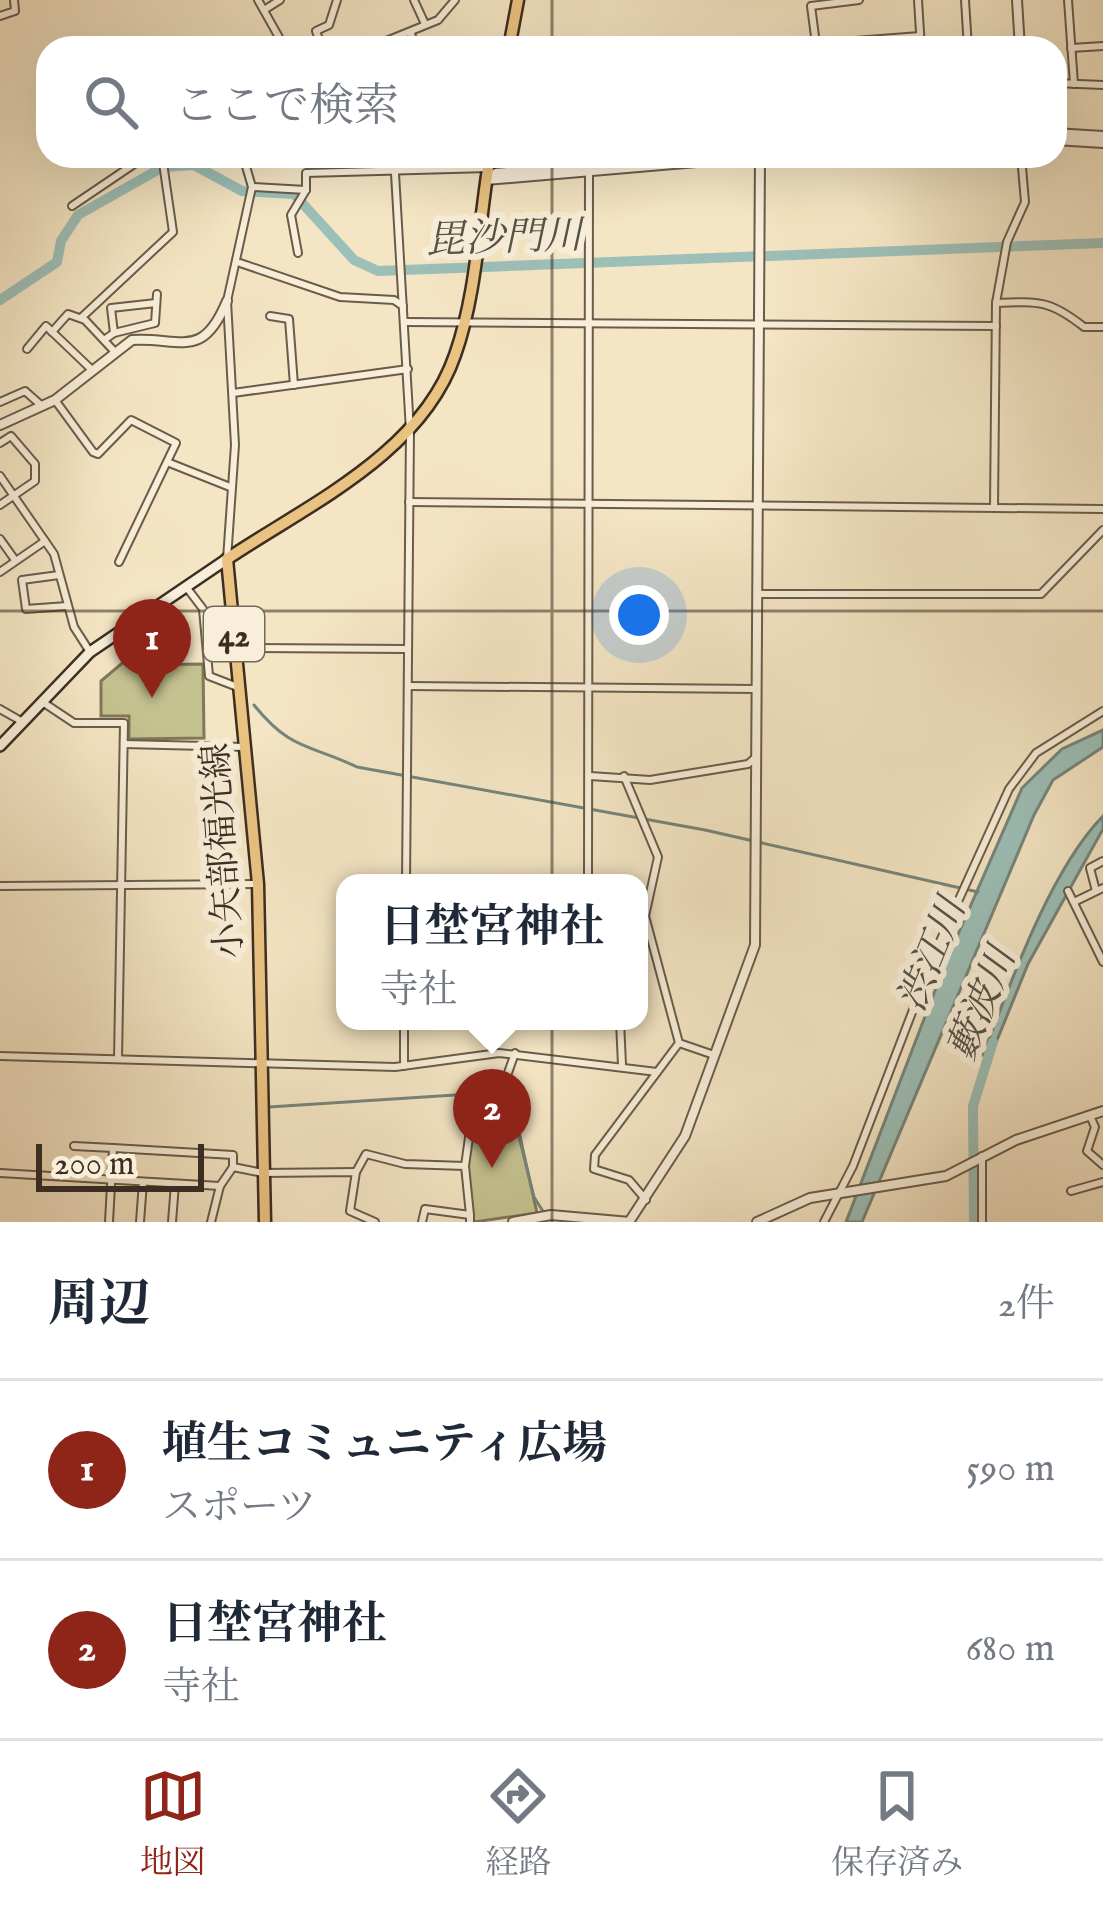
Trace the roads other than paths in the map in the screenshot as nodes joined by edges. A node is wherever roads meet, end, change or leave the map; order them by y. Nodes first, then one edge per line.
1 (14, 0) edge
2 (258, 0) edge
3 (280, 0) edge
4 (347, 0) edge
5 (414, 0) edge
6 (455, 0) edge
7 (518, 0) edge
8 (859, 0) edge
9 (918, 0) edge
10 (964, 0) edge
11 (1017, 0) edge
12 (1068, 0) edge
13 (337, 1) edge
14 (265, 10) junction
15 (0, 16) edge
16 (425, 26) junction
17 (410, 32) junction
18 (279, 36) edge
19 (318, 36) edge
20 (400, 36) edge
21 (412, 36) edge
22 (511, 36) edge
23 (815, 36) edge
24 (920, 36) edge
25 (967, 36) edge
26 (1019, 36) edge
27 (1103, 46) edge
28 (1071, 48) junction
29 (1067, 84) edge
30 (1073, 84) junction
31 (1103, 85) edge
32 (1067, 137) edge
33 (1103, 139) edge
34 (128, 168) edge
35 (164, 168) edge
36 (246, 168) edge
37 (488, 168) edge
38 (552, 168) edge
39 (632, 168) edge
40 (763, 168) edge
41 (1022, 168) edge
42 (394, 170) junction
43 (365, 171) joint
44 (589, 172) junction
45 (252, 187) junction
46 (306, 190) junction
47 (72, 206) dead end
48 (298, 253) dead end
49 (239, 262) junction
50 (227, 302) junction
51 (997, 302) junction
52 (404, 306) junction
53 (270, 316) dead end
54 (81, 318) junction
55 (404, 322) junction
56 (463, 323) junction
57 (591, 323) junction
58 (760, 325) junction
59 (996, 326) junction
60 (1103, 327) edge
61 (52, 332) junction
62 (114, 332) junction
63 (104, 340) junction
64 (27, 349) dead end
65 (114, 351) junction
66 (408, 369) junction
67 (94, 372) junction
68 (293, 385) junction
69 (233, 393) junction
70 (55, 400) junction
71 (0, 402) edge
72 (42, 406) junction
73 (0, 425) edge
74 (410, 431) junction
75 (0, 442) edge
76 (167, 462) junction
77 (0, 476) edge
78 (231, 487) junction
79 (14, 495) junction
80 (409, 502) junction
81 (591, 503) junction
82 (758, 505) junction
83 (0, 506) edge
84 (994, 507) junction
85 (1103, 509) edge
86 (1103, 530) edge
87 (0, 539) edge
88 (45, 541) junction
89 (227, 559) junction
90 (16, 561) junction
91 (119, 562) dead end
92 (0, 572) edge
93 (59, 575) junction
94 (187, 587) junction
95 (758, 594) junction
96 (67, 606) junction
97 (236, 648) junction
98 (408, 649) junction
99 (90, 652) junction
100 (408, 686) junction
101 (240, 688) junction
102 (592, 688) junction
103 (758, 688) junction
104 (40, 700) junction
105 (0, 709) edge
106 (1103, 711) edge
107 (21, 721) junction
108 (124, 744) junction
109 (0, 746) edge
110 (245, 747) junction
111 (757, 756) junction
112 (590, 776) junction
113 (624, 776) junction
114 (1103, 861) edge
115 (406, 874) edge
116 (588, 874) edge
117 (122, 883) junction
118 (258, 884) junction
119 (0, 886) edge
120 (1099, 890) edge
121 (1068, 891) dead end
122 (648, 902) edge
123 (1074, 902) junction
124 (648, 927) edge
125 (1103, 962) edge
126 (404, 1030) edge
127 (620, 1030) edge
128 (680, 1043) junction
129 (515, 1053) junction
130 (714, 1055) junction
131 (0, 1057) edge
132 (118, 1059) junction
133 (261, 1064) junction
134 (404, 1066) junction
135 (622, 1066) junction
136 (657, 1072) junction
137 (1103, 1112) edge
138 (494, 1115) junction
139 (1090, 1116) junction
140 (506, 1117) dead end
141 (74, 1146) dead end
142 (112, 1148) junction
143 (980, 1157) junction
144 (1103, 1165) edge
145 (465, 1166) junction
146 (232, 1167) junction
147 (356, 1172) junction
148 (0, 1173) edge
149 (263, 1174) junction
150 (112, 1180) junction
151 (142, 1182) junction
152 (1103, 1182) edge
153 (175, 1184) junction
154 (220, 1186) junction
155 (1071, 1191) dead end
156 (842, 1194) junction
157 (646, 1200) junction
158 (470, 1219) edge
159 (109, 1222) edge
160 (140, 1222) edge
161 (172, 1222) edge
162 (211, 1222) edge
163 (265, 1222) edge
164 (375, 1222) edge
165 (422, 1222) edge
166 (513, 1222) edge
167 (630, 1222) edge
168 (757, 1222) edge
169 (824, 1222) edge
170 (982, 1222) edge

1 - 15 street
2 - 14 street
3 - 14 street
4 - 13 street
5 - 16 street
6 - 16 street
7 - 22 main road
8 - 23 street
9 - 24 street
10 - 25 street
11 - 26 street
12 - 28 street
13 - 19 street
14 - 18 street
16 - 17 street
17 - 20 street
17 - 21 street
27 - 28 street
28 - 30 street
29 - 30 street
30 - 31 street
32 - 33 street
34 - 47 street
35 - 54 street
36 - 45 street
37 - 38 street
37 - 42 street
37 - 44 street
37 - 56 main road, 42
39 - 44 street
40 - 58 street
41 - 51 street
42 - 43 street
42 - 52 street
43 - 46 street
44 - 57 street
45 - 46 street
45 - 49 street
46 - 48 street
49 - 50 street
49 - 52 street
50 - 65 street
50 - 69 street
51 - 59 street
51 - 60 street
52 - 55 street
53 - 68 street
54 - 61 street
54 - 63 street
55 - 56 street
55 - 66 street
56 - 57 street
56 - 74 main road, 42
57 - 58 street
57 - 81 street
58 - 59 street
58 - 82 street
59 - 84 street
61 - 64 street
61 - 67 street
62 - 62 street
62 - 63 street
63 - 65 street
65 - 67 street
66 - 68 street
66 - 74 street
67 - 70 street
68 - 69 street
69 - 78 street
70 - 72 street
70 - 76 street
71 - 72 street
72 - 73 street
74 - 80 street
74 - 89 main road, 42
75 - 79 street
76 - 78 street
76 - 91 street
77 - 79 street
78 - 89 street
79 - 83 street
79 - 88 street
80 - 81 street
80 - 98 street
81 - 82 street
81 - 102 street
82 - 84 street
82 - 95 street
84 - 85 street
86 - 95 street
87 - 90 street
88 - 90 street
88 - 93 street
89 - 94 main road
89 - 97 main road, 小矢部福光線 / 42
90 - 92 street
93 - 96 street
93 - 96 street
94 - 99 main road
94 - 101 street
95 - 103 street
96 - 99 street
97 - 98 street
97 - 101 main road, 小矢部福光線 / 42
98 - 100 street
99 - 104 main road
100 - 102 street
100 - 115 street
101 - 110 main road, 小矢部福光線 / 42
102 - 103 street
102 - 112 street
103 - 111 street
104 - 107 main road
104 - 108 street
105 - 107 street
106 - 156 street
107 - 109 main road
108 - 110 street
108 - 117 street
110 - 118 main road, 小矢部福光線 / 42
111 - 113 street
111 - 130 street
112 - 113 street
112 - 116 street
113 - 122 street
114 - 120 street
117 - 118 street
117 - 119 street
117 - 132 street
118 - 133 main road, 小矢部福光線 / 42
120 - 123 street
121 - 123 street
123 - 125 street
124 - 128 street
126 - 134 street
127 - 135 street
128 - 130 street
128 - 136 street
129 - 134 street
129 - 135 street
129 - 138 street
130 - 157 street
131 - 132 street
132 - 133 street
133 - 134 street
133 - 149 main road, 小矢部福光線 / 42
135 - 136 street
136 - 157 street
137 - 139 street
138 - 140 street
138 - 145 street
139 - 143 street
139 - 144 street
141 - 142 street
142 - 146 street
142 - 150 street
143 - 156 street
143 - 170 street
145 - 147 street
145 - 158 street
146 - 149 street
146 - 154 street
147 - 149 street
147 - 164 street
148 - 150 street
149 - 163 main road, 小矢部福光線 / 42
150 - 151 street
150 - 159 street
151 - 153 street
151 - 160 street
152 - 155 street
153 - 154 street
153 - 161 street
154 - 162 street
156 - 168 street
156 - 169 street
157 - 167 street
158 - 165 street
166 - 167 street

